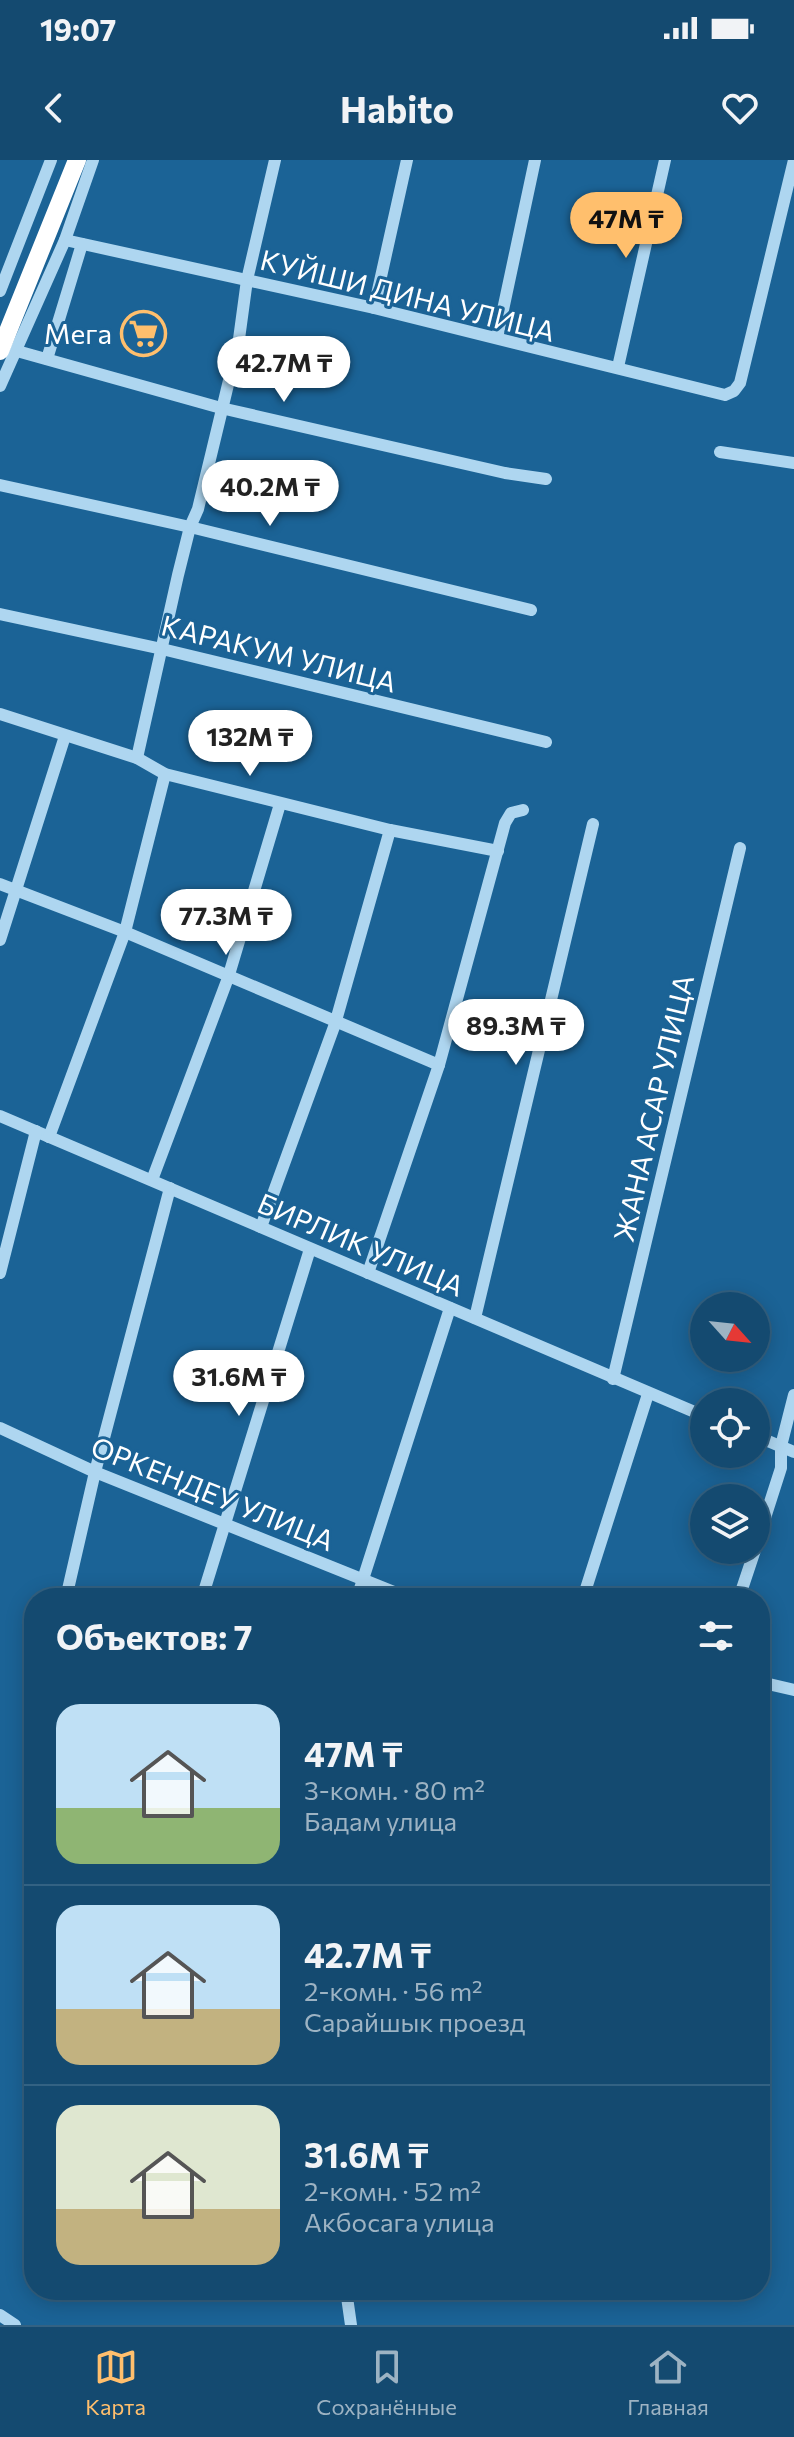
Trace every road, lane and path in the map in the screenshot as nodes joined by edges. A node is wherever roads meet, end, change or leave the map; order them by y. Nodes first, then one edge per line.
1 (51, 160) edge
2 (67, 160) edge
3 (77, 160) edge
4 (93, 160) edge
5 (275, 160) edge
6 (407, 160) edge
7 (535, 160) edge
8 (665, 160) edge
9 (794, 160) edge
10 (65, 240) junction
11 (82, 244) junction
12 (247, 280) junction
13 (0, 291) edge
14 (374, 308) junction
15 (0, 328) edge
16 (497, 338) junction
17 (8, 351) edge
18 (47, 359) junction
19 (618, 367) junction
20 (0, 386) edge
21 (221, 408) junction
22 (720, 452) dead end
23 (794, 463) edge
24 (546, 479) dead end
25 (0, 485) edge
26 (190, 527) junction
27 (531, 610) dead end
28 (0, 614) edge
29 (162, 649) junction
30 (0, 714) edge
31 (65, 736) junction
32 (546, 742) dead end
33 (137, 758) junction
34 (165, 774) junction
35 (280, 804) junction
36 (523, 810) dead end
37 (593, 824) dead end
38 (390, 830) junction
39 (740, 848) dead end
40 (498, 851) junction
41 (0, 884) edge
42 (18, 890) junction
43 (125, 932) junction
44 (0, 940) edge
45 (228, 978) junction
46 (335, 1024) junction
47 (439, 1065) junction
48 (0, 1116) edge
49 (42, 1134) junction
50 (152, 1180) junction
51 (170, 1188) junction
52 (261, 1227) junction
53 (310, 1249) junction
54 (0, 1273) edge
55 (368, 1273) junction
56 (450, 1308) junction
57 (475, 1318) junction
58 (613, 1379) junction
59 (648, 1394) junction
60 (794, 1395) edge
61 (690, 1410) edge
62 (0, 1428) edge
63 (770, 1442) edge
64 (781, 1446) junction
65 (794, 1452) edge
66 (95, 1472) junction
67 (770, 1502) edge
68 (224, 1526) junction
69 (750, 1564) edge
70 (363, 1581) junction
71 (68, 1588) edge
72 (205, 1588) edge
73 (361, 1588) edge
74 (382, 1588) edge
75 (586, 1588) edge
76 (742, 1588) edge
77 (770, 1684) edge
78 (794, 1690) edge
79 (347, 2300) edge
80 (0, 2315) edge
81 (15, 2325) edge
82 (351, 2325) edge

1 - 13 street
2 - 15 highway
3 - 17 highway
4 - 10 street
5 - 12 street
6 - 14 street
7 - 16 street
8 - 19 street
9 - 19 street, КУЙШИ ДИНА УЛИЦА
10 - 11 street, КУЙШИ ДИНА УЛИЦА
10 - 17 street
11 - 12 street, КУЙШИ ДИНА УЛИЦА
11 - 18 street
12 - 14 street, КУЙШИ ДИНА УЛИЦА
12 - 21 street
14 - 16 street, КУЙШИ ДИНА УЛИЦА
16 - 19 street, КУЙШИ ДИНА УЛИЦА
17 - 18 street
17 - 20 street
18 - 21 street
21 - 24 street
21 - 26 street
22 - 23 street
25 - 26 street
26 - 27 street
26 - 29 street
28 - 29 street, КАРАКУМ УЛИЦА
29 - 32 street, КАРАКУМ УЛИЦА
29 - 33 street
30 - 31 street
31 - 33 street
31 - 42 street
33 - 34 street
34 - 35 street
34 - 43 street
35 - 38 street
35 - 45 street
36 - 40 street
37 - 57 street
38 - 40 street
38 - 46 street
39 - 58 street, ЖАНА АСАР УЛИЦА
40 - 47 street
41 - 42 street
42 - 43 street
42 - 44 street
43 - 45 street
43 - 49 street
45 - 46 street
45 - 50 street
46 - 47 street
46 - 52 street
47 - 55 street
48 - 49 street, БИРЛИК УЛИЦА
49 - 50 street, БИРЛИК УЛИЦА
49 - 54 street
50 - 51 street, БИРЛИК УЛИЦА
51 - 52 street, БИРЛИК УЛИЦА
51 - 66 street
52 - 53 street, БИРЛИК УЛИЦА
53 - 55 street, БИРЛИК УЛИЦА
53 - 68 street
55 - 56 street, БИРЛИК УЛИЦА
56 - 57 street, БИРЛИК УЛИЦА
56 - 70 street
57 - 58 street, БИРЛИК УЛИЦА
58 - 59 street, БИРЛИК УЛИЦА
59 - 61 street, БИРЛИК УЛИЦА
59 - 75 street
60 - 64 street
62 - 66 street, ОРКЕНДЕУ УЛИЦА
63 - 64 street
64 - 65 street
64 - 67 street
66 - 68 street, ОРКЕНДЕУ УЛИЦА
66 - 71 street
68 - 70 street, ОРКЕНДЕУ УЛИЦА
68 - 72 street
69 - 76 street
70 - 73 street
70 - 74 street, ОРКЕНДЕУ УЛИЦА
77 - 78 street
79 - 82 street
80 - 81 street

